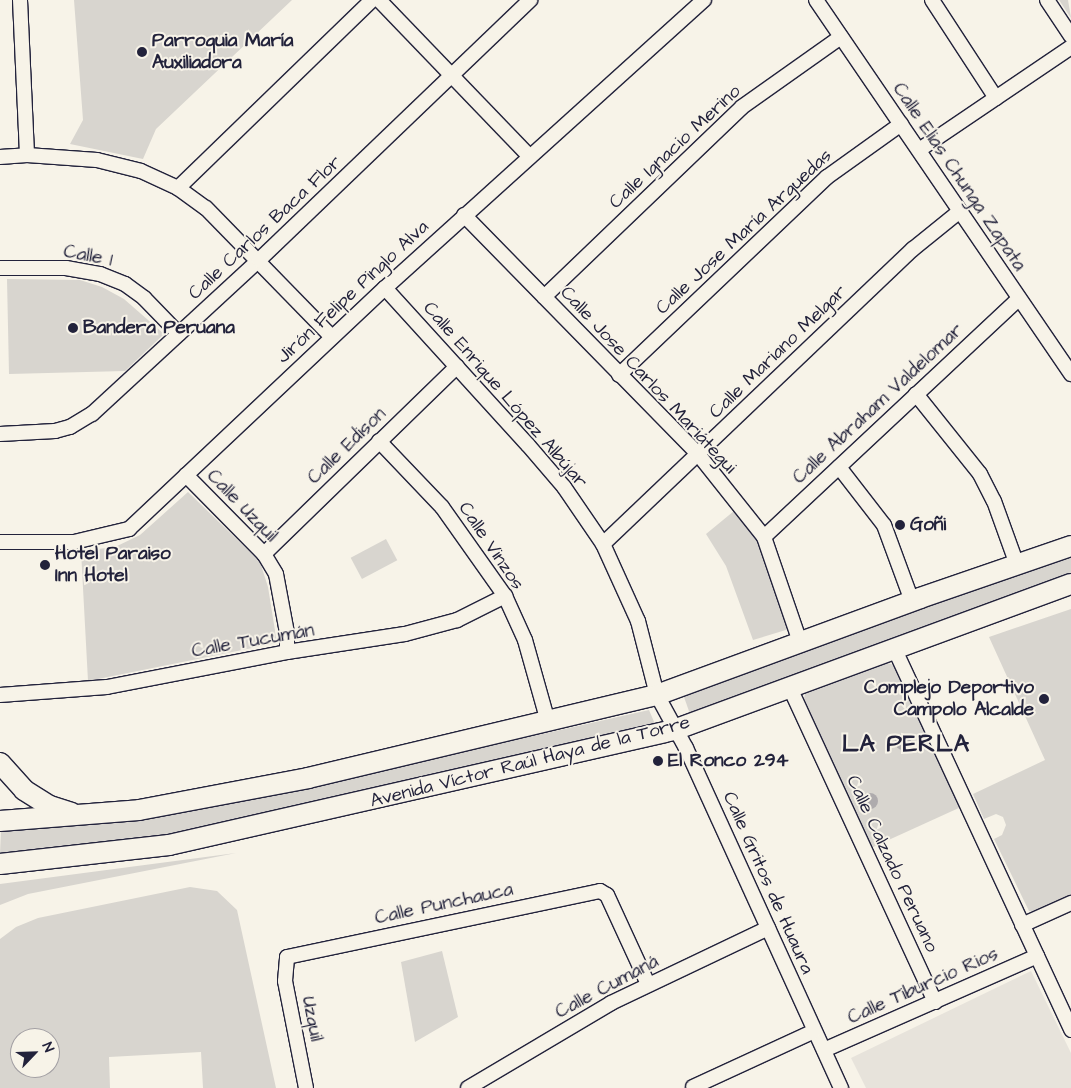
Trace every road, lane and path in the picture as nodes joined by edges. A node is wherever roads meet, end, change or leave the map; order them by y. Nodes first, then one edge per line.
1 (20, 0) edge
2 (372, 0) edge
3 (379, 0) edge
4 (530, 0) edge
5 (816, 0) edge
6 (932, 0) edge
7 (1046, 0) edge
8 (699, 2) edge
9 (1071, 36) edge
10 (841, 37) junction
11 (1071, 48) edge
12 (451, 77) junction
13 (996, 98) junction
14 (901, 124) junction
15 (918, 150) junction
16 (27, 155) junction
17 (529, 156) junction
18 (0, 157) edge
19 (178, 188) junction
20 (960, 211) junction
21 (464, 216) junction
22 (259, 260) junction
23 (0, 268) edge
24 (385, 288) junction
25 (544, 297) junction
26 (1019, 298) junction
27 (179, 334) junction
28 (332, 337) junction
29 (457, 366) junction
30 (1071, 374) edge
31 (619, 375) junction
32 (916, 394) junction
33 (0, 434) edge
34 (379, 441) junction
35 (698, 454) junction
36 (839, 467) junction
37 (186, 475) junction
38 (764, 537) junction
39 (0, 542) edge
40 (604, 544) junction
41 (1071, 546) edge
42 (264, 554) junction
43 (1017, 565) junction
44 (1071, 584) edge
45 (505, 596) junction
46 (912, 601) junction
47 (800, 642) junction
48 (895, 650) junction
49 (287, 652) junction
50 (790, 688) junction
51 (0, 695) edge
52 (657, 695) junction
53 (548, 722) junction
54 (674, 730) junction
55 (0, 763) edge
56 (83, 817) junction
57 (0, 821) edge
58 (0, 864) edge
59 (1071, 903) edge
60 (1022, 925) junction
61 (768, 928) junction
62 (1037, 956) junction
63 (287, 957) joint
64 (648, 984) junction
65 (935, 1002) junction
66 (1071, 1030) edge
67 (814, 1031) junction
68 (824, 1050) junction
69 (693, 1087) dead end
70 (306, 1088) edge
71 (468, 1088) edge
72 (842, 1088) edge

1 - 16 street
2 - 19 street
3 - 12 street
4 - 12 street, Calle Carlos Baca Flor
5 - 10 street, Calle Elias Chunga Zapata
6 - 13 street
7 - 9 street
8 - 17 street, Jirón Felipe Pinglo Alva
10 - 14 street, Calle Elias Chunga Zapata
10 - 25 street, Calle Ignacio Merino
11 - 13 street
12 - 17 street
12 - 22 street, Calle Carlos Baca Flor
13 - 15 street
14 - 15 street, Calle Elias Chunga Zapata
14 - 31 street, Calle Jose María Arguedas
15 - 20 street, Calle Elias Chunga Zapata
16 - 18 street
16 - 19 street
17 - 21 street, Jirón Felipe Pinglo Alva
19 - 22 street
20 - 26 street, Calle Elias Chunga Zapata
20 - 35 street, Calle Mariano Melgar
21 - 24 street, Jirón Felipe Pinglo Alva
21 - 25 street, Calle Jose Carlos Mariátegui
22 - 27 street, Calle Carlos Baca Flor
22 - 28 street
23 - 27 street, Calle 1
24 - 28 street, Jirón Felipe Pinglo Alva
24 - 29 street, Calle Enrique López Albújar
25 - 31 street, Calle Jose Carlos Mariátegui
26 - 30 street, Calle Elias Chunga Zapata
26 - 32 street, Calle Abraham Valdelomar
27 - 33 street, Calle Carlos Baca Flor
28 - 37 street, Jirón Felipe Pinglo Alva
29 - 34 street, Calle Edison
29 - 40 street, Calle Enrique López Albújar
31 - 35 street, Calle Jose Carlos Mariátegui
32 - 36 street, Calle Abraham Valdelomar
32 - 43 street
34 - 42 street, Calle Edison
34 - 45 street, Calle Vinzos
35 - 38 street, Calle Jose Carlos Mariátegui
35 - 40 street, Calle Mariano Melgar
36 - 38 street, Calle Abraham Valdelomar
36 - 46 street
37 - 39 street, Jirón Felipe Pinglo Alva
37 - 42 street, Calle Uzquil
38 - 47 street, Calle Jose Carlos Mariátegui
40 - 52 street, Calle Enrique López Albújar
41 - 43 main road, Avenida Víctor Raúl Haya de la Torre
42 - 49 street, Calle Uzquil
43 - 46 main road, Avenida Víctor Raúl Haya de la Torre
44 - 48 main road, Avenida Víctor Raúl Haya de la Torre
45 - 49 street, Calle Tucumán
45 - 53 street, Calle Vinzos
46 - 47 main road, Avenida Víctor Raúl Haya de la Torre
47 - 52 main road, Avenida Víctor Raúl Haya de la Torre
48 - 50 main road, Avenida Víctor Raúl Haya de la Torre
48 - 60 street
49 - 51 street, Calle Tucumán
50 - 54 main road, Avenida Víctor Raúl Haya de la Torre
50 - 65 street, Calle Calzado Peruano
52 - 53 main road, Avenida Víctor Raúl Haya de la Torre
52 - 54 street, Calle Gritos de Huaura
53 - 56 main road, Avenida Víctor Raúl Haya de la Torre
54 - 58 main road, Avenida Víctor Raúl Haya de la Torre
54 - 61 street, Calle Gritos de Huaura
55 - 56 main road
56 - 57 main road, Avenida Víctor Raúl Haya de la Torre
59 - 60 street
60 - 62 street
61 - 64 street, Calle Cumaná
61 - 67 street, Calle Gritos de Huaura
62 - 65 street, Calle Tiburcio Rios
62 - 66 street
63 - 64 street, Calle Punchauca
63 - 70 street, Uzquil
64 - 71 street, Calle Cumaná
65 - 68 street, Calle Tiburcio Rios
67 - 68 street, Calle Gritos de Huaura
67 - 69 street
68 - 72 street, Calle Gritos de Huaura

